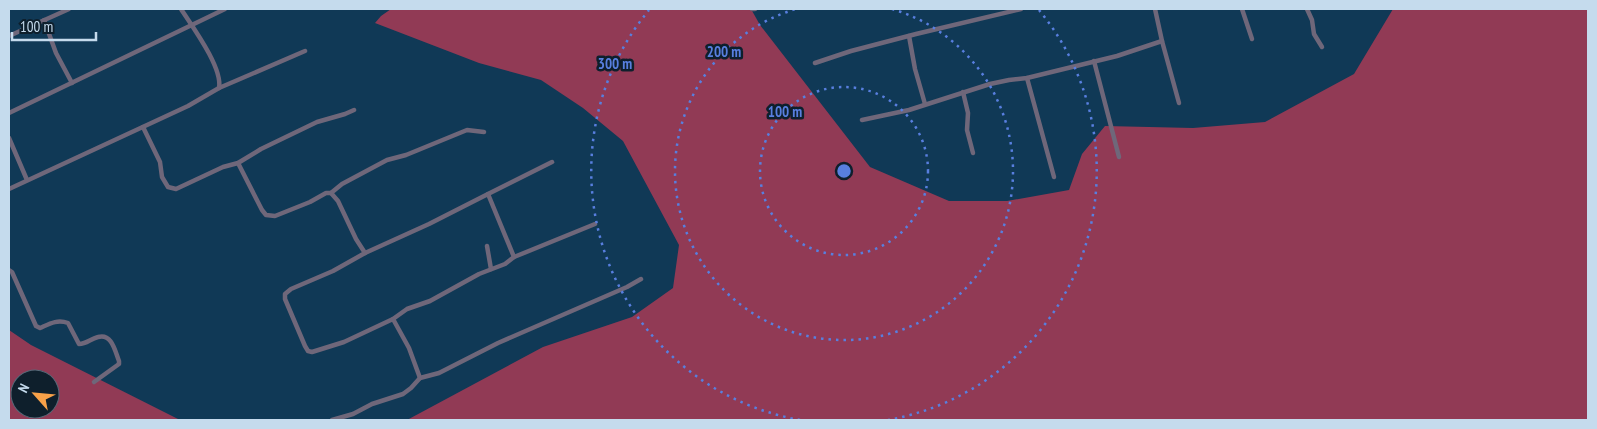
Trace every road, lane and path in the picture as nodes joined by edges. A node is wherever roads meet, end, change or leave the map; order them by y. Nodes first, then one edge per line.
1 (70, 9) edge
2 (181, 9) edge
3 (225, 9) edge
4 (1021, 9) edge
5 (1155, 9) edge
6 (1242, 9) edge
7 (1307, 9) edge
8 (44, 20) junction
9 (192, 25) junction
10 (9, 36) edge
11 (909, 36) junction
12 (1252, 39) dead end
13 (1162, 41) junction
14 (1322, 47) dead end
15 (305, 51) dead end
16 (1094, 61) junction
17 (816, 63) dead end
18 (1027, 78) junction
19 (72, 82) junction
20 (219, 88) junction
21 (963, 92) junction
22 (1179, 103) dead end
23 (924, 104) junction
24 (354, 110) dead end
25 (9, 113) edge
26 (862, 120) dead end
27 (143, 127) junction
28 (484, 132) dead end
29 (9, 138) edge
30 (973, 154) dead end
31 (1119, 157) dead end
32 (552, 162) dead end
33 (238, 163) junction
34 (1054, 177) dead end
35 (27, 180) junction
36 (9, 189) edge
37 (331, 193) junction
38 (488, 194) junction
39 (595, 224) dead end
40 (487, 246) dead end
41 (365, 253) junction
42 (514, 257) junction
43 (491, 269) junction
44 (9, 270) edge
45 (641, 279) dead end
46 (393, 319) junction
47 (420, 378) junction
48 (94, 382) dead end
49 (332, 420) edge

1 - 8 street
2 - 9 street
3 - 9 street
4 - 11 street
5 - 13 street
6 - 12 street
7 - 14 street
8 - 10 street
8 - 19 street
9 - 19 street
9 - 20 street
11 - 17 street
11 - 23 street
13 - 16 street
13 - 22 street
15 - 20 street
16 - 18 street
16 - 31 street
18 - 21 street
18 - 34 street
19 - 25 street
20 - 27 street
21 - 23 street
21 - 30 street
23 - 26 street
24 - 33 street
27 - 33 street
27 - 35 street
28 - 37 street
29 - 35 street
32 - 38 street
33 - 37 street
35 - 36 street
37 - 41 street
38 - 41 street
38 - 42 street
39 - 42 street
40 - 43 street
41 - 46 street
42 - 43 street
43 - 46 street
44 - 48 street
45 - 47 street
46 - 47 street
47 - 49 street

